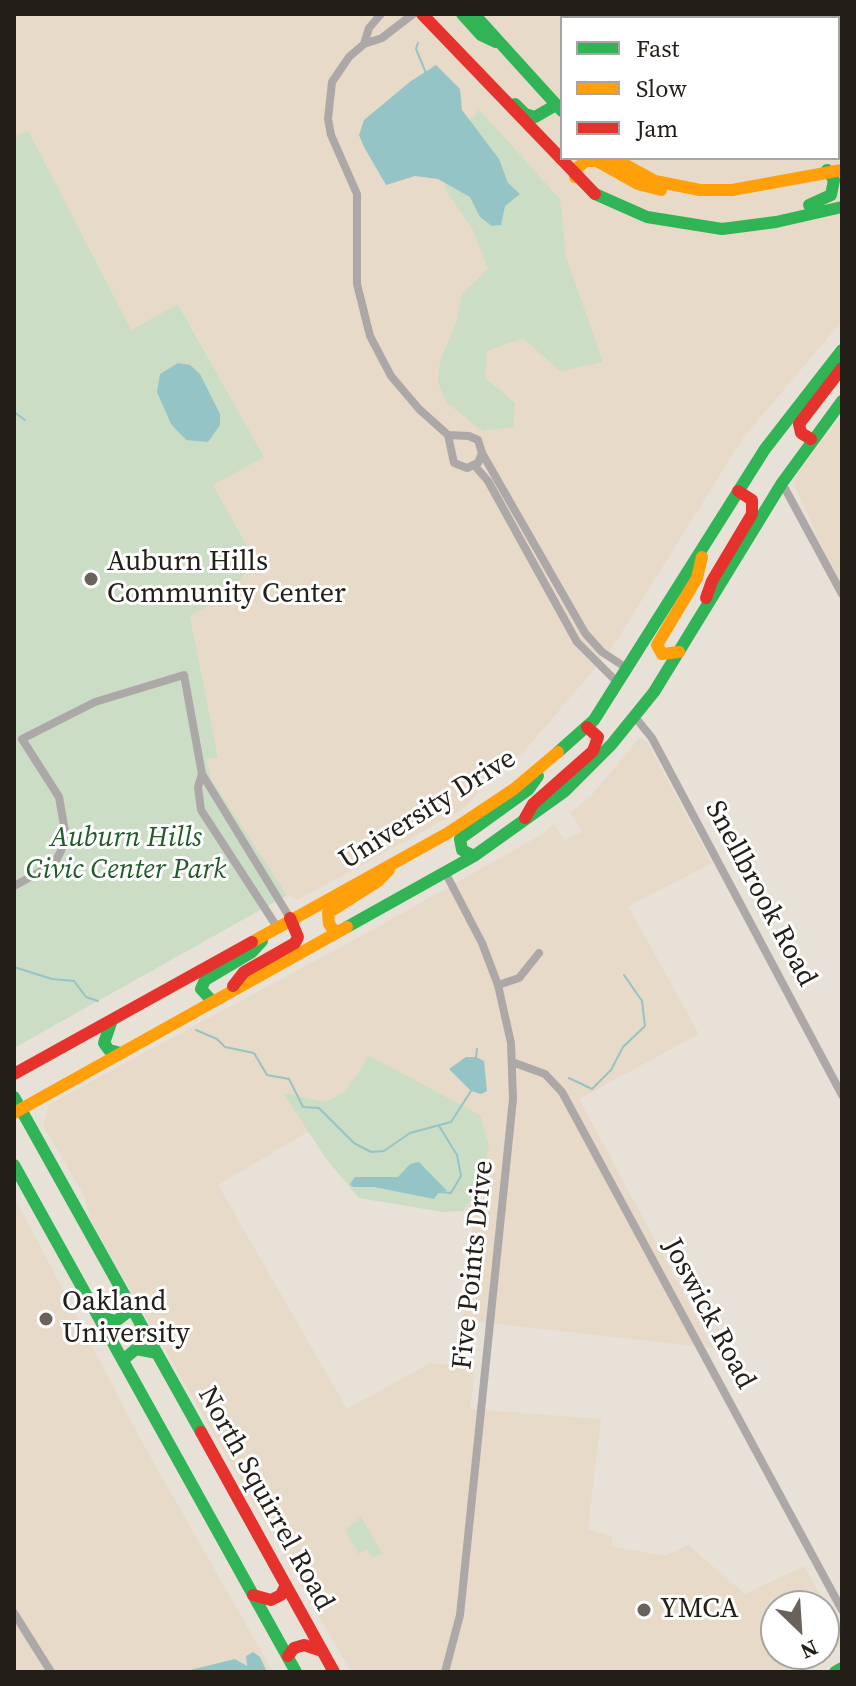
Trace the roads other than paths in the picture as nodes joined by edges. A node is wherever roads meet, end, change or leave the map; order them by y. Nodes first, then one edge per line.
1 (381, 14) edge
2 (413, 14) edge
3 (422, 14) edge
4 (462, 14) edge
5 (474, 14) edge
6 (364, 44) junction
7 (502, 45) junction
8 (467, 64) junction
9 (559, 108) edge
10 (617, 160) edge
11 (827, 170) junction
12 (842, 170) edge
13 (575, 177) junction
14 (675, 185) junction
15 (842, 207) edge
16 (747, 227) junction
17 (842, 350) edge
18 (842, 368) edge
19 (842, 401) edge
20 (448, 435) junction
21 (811, 439) junction
22 (482, 453) junction
23 (475, 466) junction
24 (782, 483) junction
25 (738, 491) junction
26 (705, 546) junction
27 (842, 594) edge
28 (698, 620) junction
29 (679, 652) junction
30 (628, 669) junction
31 (617, 682) junction
32 (635, 717) junction
33 (587, 727) junction
34 (549, 760) junction
35 (202, 774) junction
36 (522, 825) junction
37 (474, 856) junction
38 (400, 860) junction
39 (445, 872) junction
40 (263, 873) junction
41 (249, 882) junction
42 (14, 886) edge
43 (290, 918) junction
44 (273, 929) junction
45 (335, 932) junction
46 (539, 953) dead end
47 (498, 985) junction
48 (228, 992) junction
49 (212, 1001) junction
50 (112, 1020) junction
51 (121, 1053) junction
52 (512, 1062) junction
53 (14, 1074) edge
54 (842, 1095) edge
55 (16, 1106) edge
56 (14, 1165) edge
57 (132, 1309) junction
58 (99, 1317) junction
59 (157, 1353) junction
60 (123, 1360) junction
61 (286, 1585) junction
62 (253, 1595) junction
63 (842, 1610) edge
64 (14, 1613) edge
65 (322, 1651) junction
66 (288, 1656) junction
67 (842, 1668) edge
68 (51, 1672) edge
69 (296, 1672) edge
70 (334, 1672) edge
71 (445, 1672) edge
72 (835, 1672) edge

1 - 6 street
2 - 6 street
3 - 8 main road
4 - 7 main road
5 - 7 main road
6 - 20 street
7 - 9 main road
8 - 9 main road
8 - 13 main road
10 - 14 main road
11 - 12 main road
11 - 14 main road
11 - 16 main road
13 - 14 main road
13 - 16 main road
15 - 16 main road
17 - 25 main road, University Drive
18 - 21 main road
19 - 21 main road, University Drive
20 - 22 street
20 - 23 street
21 - 24 main road, University Drive
22 - 23 street
22 - 30 street
23 - 31 street
24 - 27 street
24 - 28 main road, University Drive
25 - 26 main road, University Drive
25 - 28 main road
26 - 29 main road
26 - 30 main road, University Drive
28 - 29 main road, University Drive
29 - 32 main road, University Drive
30 - 31 main road, University Drive
31 - 33 main road, University Drive
32 - 36 main road, University Drive
32 - 54 street, Snellbrook Road
33 - 34 main road, University Drive
33 - 36 main road
34 - 37 main road
34 - 38 main road, University Drive
35 - 40 street
35 - 41 street
35 - 42 street
36 - 37 main road, University Drive
37 - 39 main road, University Drive
38 - 43 main road, University Drive
38 - 45 main road
39 - 45 main road, University Drive
39 - 47 street, Five Points Drive
40 - 41 street
40 - 43 street
41 - 44 street
43 - 44 main road, University Drive
43 - 48 main road
44 - 49 main road
44 - 50 main road, University Drive
45 - 48 main road, University Drive
46 - 47 street
47 - 52 street, Five Points Drive
48 - 49 main road, University Drive
49 - 51 main road, University Drive
50 - 51 main road
50 - 53 main road, University Drive
51 - 55 main road, University Drive
52 - 63 street, Joswick Road
52 - 71 street, Five Points Drive
55 - 57 main road, North Squirrel Road
56 - 58 main road, North Squirrel Road
57 - 58 main road
57 - 59 main road, North Squirrel Road
58 - 60 main road, North Squirrel Road
59 - 60 main road
59 - 61 main road, North Squirrel Road
60 - 62 main road, North Squirrel Road
61 - 62 main road
61 - 65 main road, North Squirrel Road
62 - 66 main road, North Squirrel Road
64 - 68 street
65 - 66 main road
65 - 70 main road, North Squirrel Road
66 - 69 main road, North Squirrel Road
67 - 72 main road

